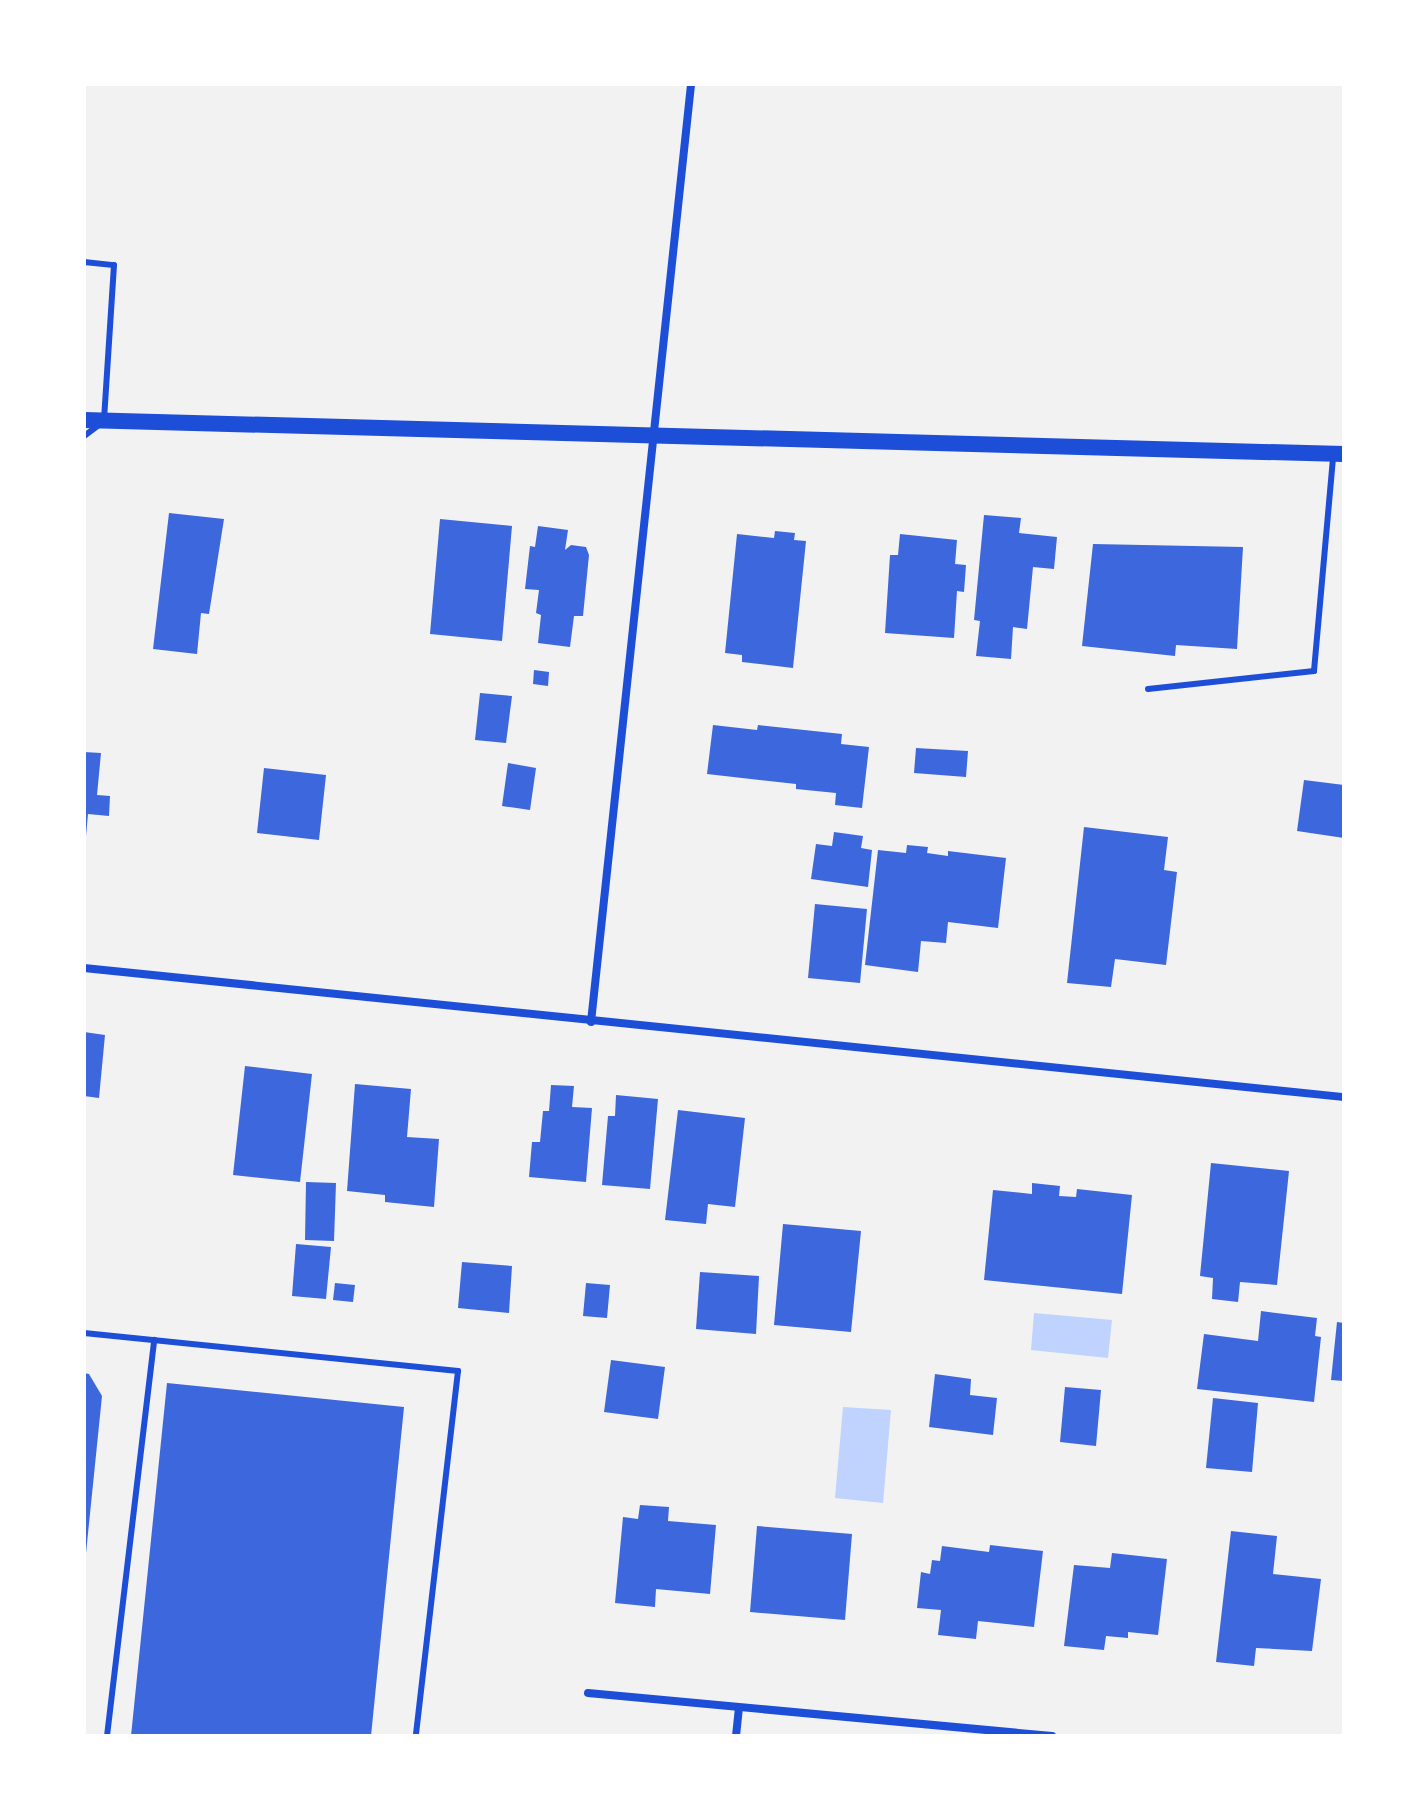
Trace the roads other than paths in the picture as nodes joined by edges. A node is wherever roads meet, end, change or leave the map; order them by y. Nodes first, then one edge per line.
1 (691, 84) edge
2 (84, 262) edge
3 (84, 420) edge
4 (104, 421) junction
5 (653, 435) junction
6 (84, 436) edge
7 (1339, 454) edge
8 (1148, 689) dead end
9 (84, 968) edge
10 (591, 1022) junction
11 (1344, 1097) edge
12 (84, 1333) edge
13 (154, 1340) junction
14 (588, 1693) dead end
15 (739, 1708) junction
16 (107, 1736) edge
17 (416, 1736) edge
18 (736, 1736) edge
19 (1052, 1736) edge

1 - 5 street
2 - 4 lane
3 - 4 main road
4 - 5 main road
4 - 6 lane
5 - 7 main road
5 - 10 street
7 - 8 lane
9 - 10 street
10 - 11 street
12 - 13 lane
13 - 16 lane
13 - 17 lane
14 - 15 street
15 - 18 street
15 - 19 street

